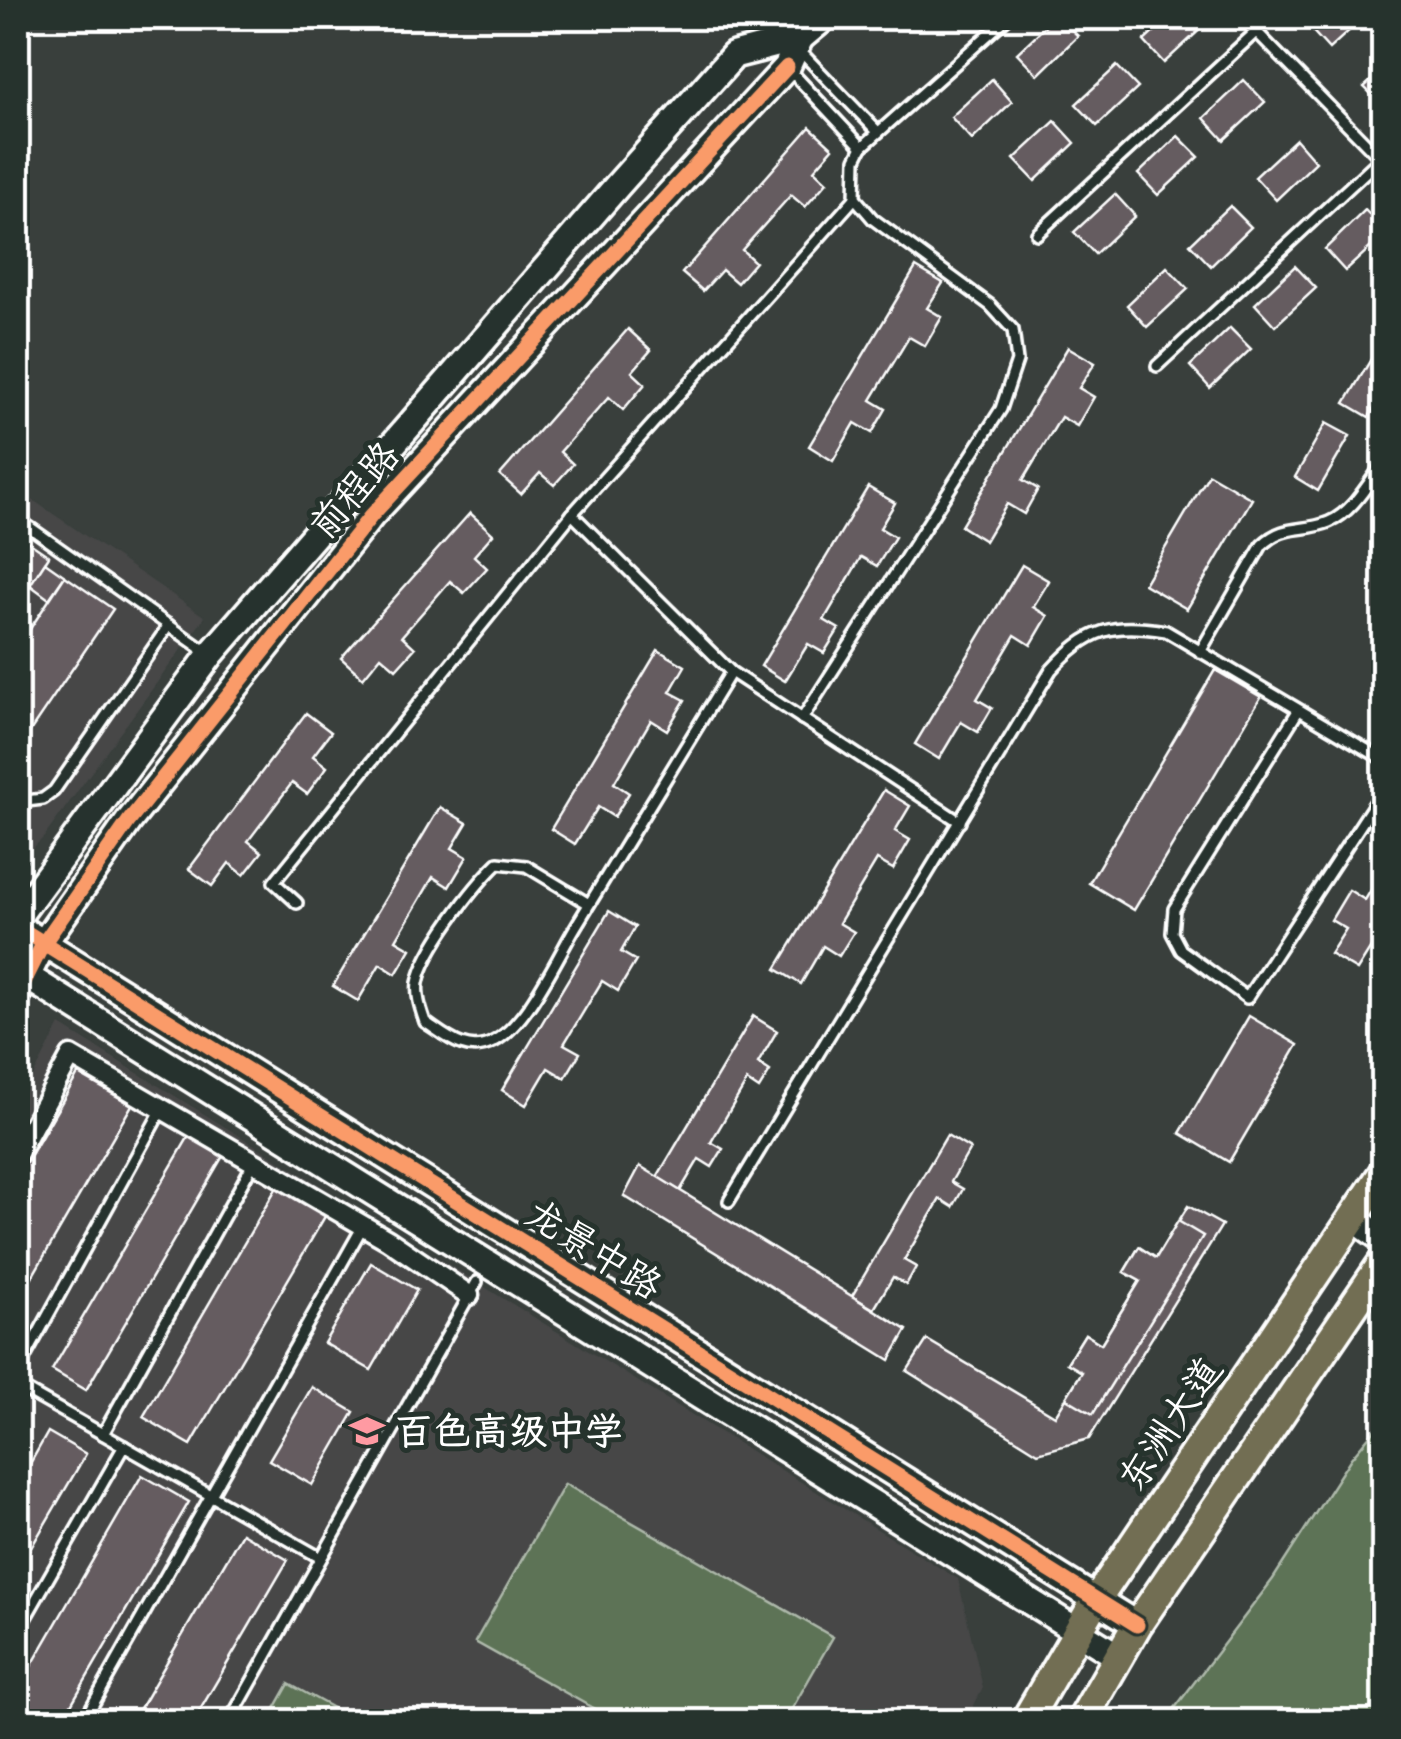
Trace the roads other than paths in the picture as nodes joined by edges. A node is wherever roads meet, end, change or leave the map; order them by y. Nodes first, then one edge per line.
1 (824, 18) edge
2 (1006, 18) edge
3 (1243, 18) edge
4 (1271, 18) edge
5 (1256, 30) junction
6 (795, 50) junction
7 (878, 132) junction
8 (862, 146) junction
9 (1382, 159) edge
10 (856, 198) junction
11 (1037, 234) dead end
12 (1157, 366) dead end
13 (1384, 462) edge
14 (572, 514) junction
15 (18, 520) edge
16 (169, 626) junction
17 (1200, 652) junction
18 (210, 654) junction
19 (731, 672) junction
20 (1298, 711) junction
21 (802, 719) junction
22 (1384, 760) edge
23 (1384, 789) edge
24 (18, 802) edge
25 (960, 822) junction
26 (297, 903) dead end
27 (590, 904) junction
28 (18, 916) edge
29 (18, 926) edge
30 (42, 944) junction
31 (20, 981) edge
32 (162, 1109) junction
33 (18, 1153) edge
34 (254, 1162) junction
35 (1384, 1172) edge
36 (728, 1201) dead end
37 (1352, 1218) junction
38 (363, 1226) junction
39 (1384, 1240) edge
40 (1384, 1261) edge
41 (473, 1288) joint
42 (18, 1370) edge
43 (18, 1386) edge
44 (103, 1434) junction
45 (124, 1446) junction
46 (212, 1496) junction
47 (321, 1558) junction
48 (1095, 1602) junction
49 (1137, 1625) junction
50 (18, 1631) edge
51 (1078, 1631) junction
52 (1119, 1658) junction
53 (83, 1722) edge
54 (229, 1722) edge
55 (1026, 1722) edge
56 (1082, 1722) edge

1 - 6 street, 前程路
2 - 7 lane
3 - 5 lane
4 - 5 lane
5 - 9 lane
5 - 11 lane
6 - 7 lane
6 - 8 lane
6 - 18 street, 前程路
6 - 30 street, 前程路
7 - 8 lane
8 - 10 lane
9 - 12 lane
10 - 14 lane
10 - 21 lane
13 - 17 lane
14 - 19 lane
14 - 26 lane
15 - 16 lane
16 - 18 lane
16 - 24 lane
17 - 20 lane
17 - 25 lane
18 - 28 street, 前程路
19 - 21 lane
19 - 27 lane
20 - 22 lane
20 - 23 lane
21 - 25 lane
25 - 36 lane
27 - 27 lane
29 - 30 street, 龙景中路
30 - 31 street, 前程路
30 - 48 street, 龙景中路
31 - 51 street, 龙景中路
32 - 33 street
32 - 34 street
32 - 42 lane
34 - 38 street
34 - 44 lane
35 - 37 main road, 东洲大道
37 - 39 street
37 - 48 main road, 东洲大道
38 - 41 street
38 - 46 lane
40 - 49 main road
41 - 47 lane
43 - 44 lane
44 - 45 lane
45 - 46 lane
45 - 50 lane
46 - 47 lane
46 - 53 lane
47 - 54 lane
48 - 49 street, 龙景中路
48 - 51 main road, 东洲大道
49 - 52 main road
51 - 52 street, 龙景中路
51 - 55 main road, 东洲大道
52 - 56 main road

